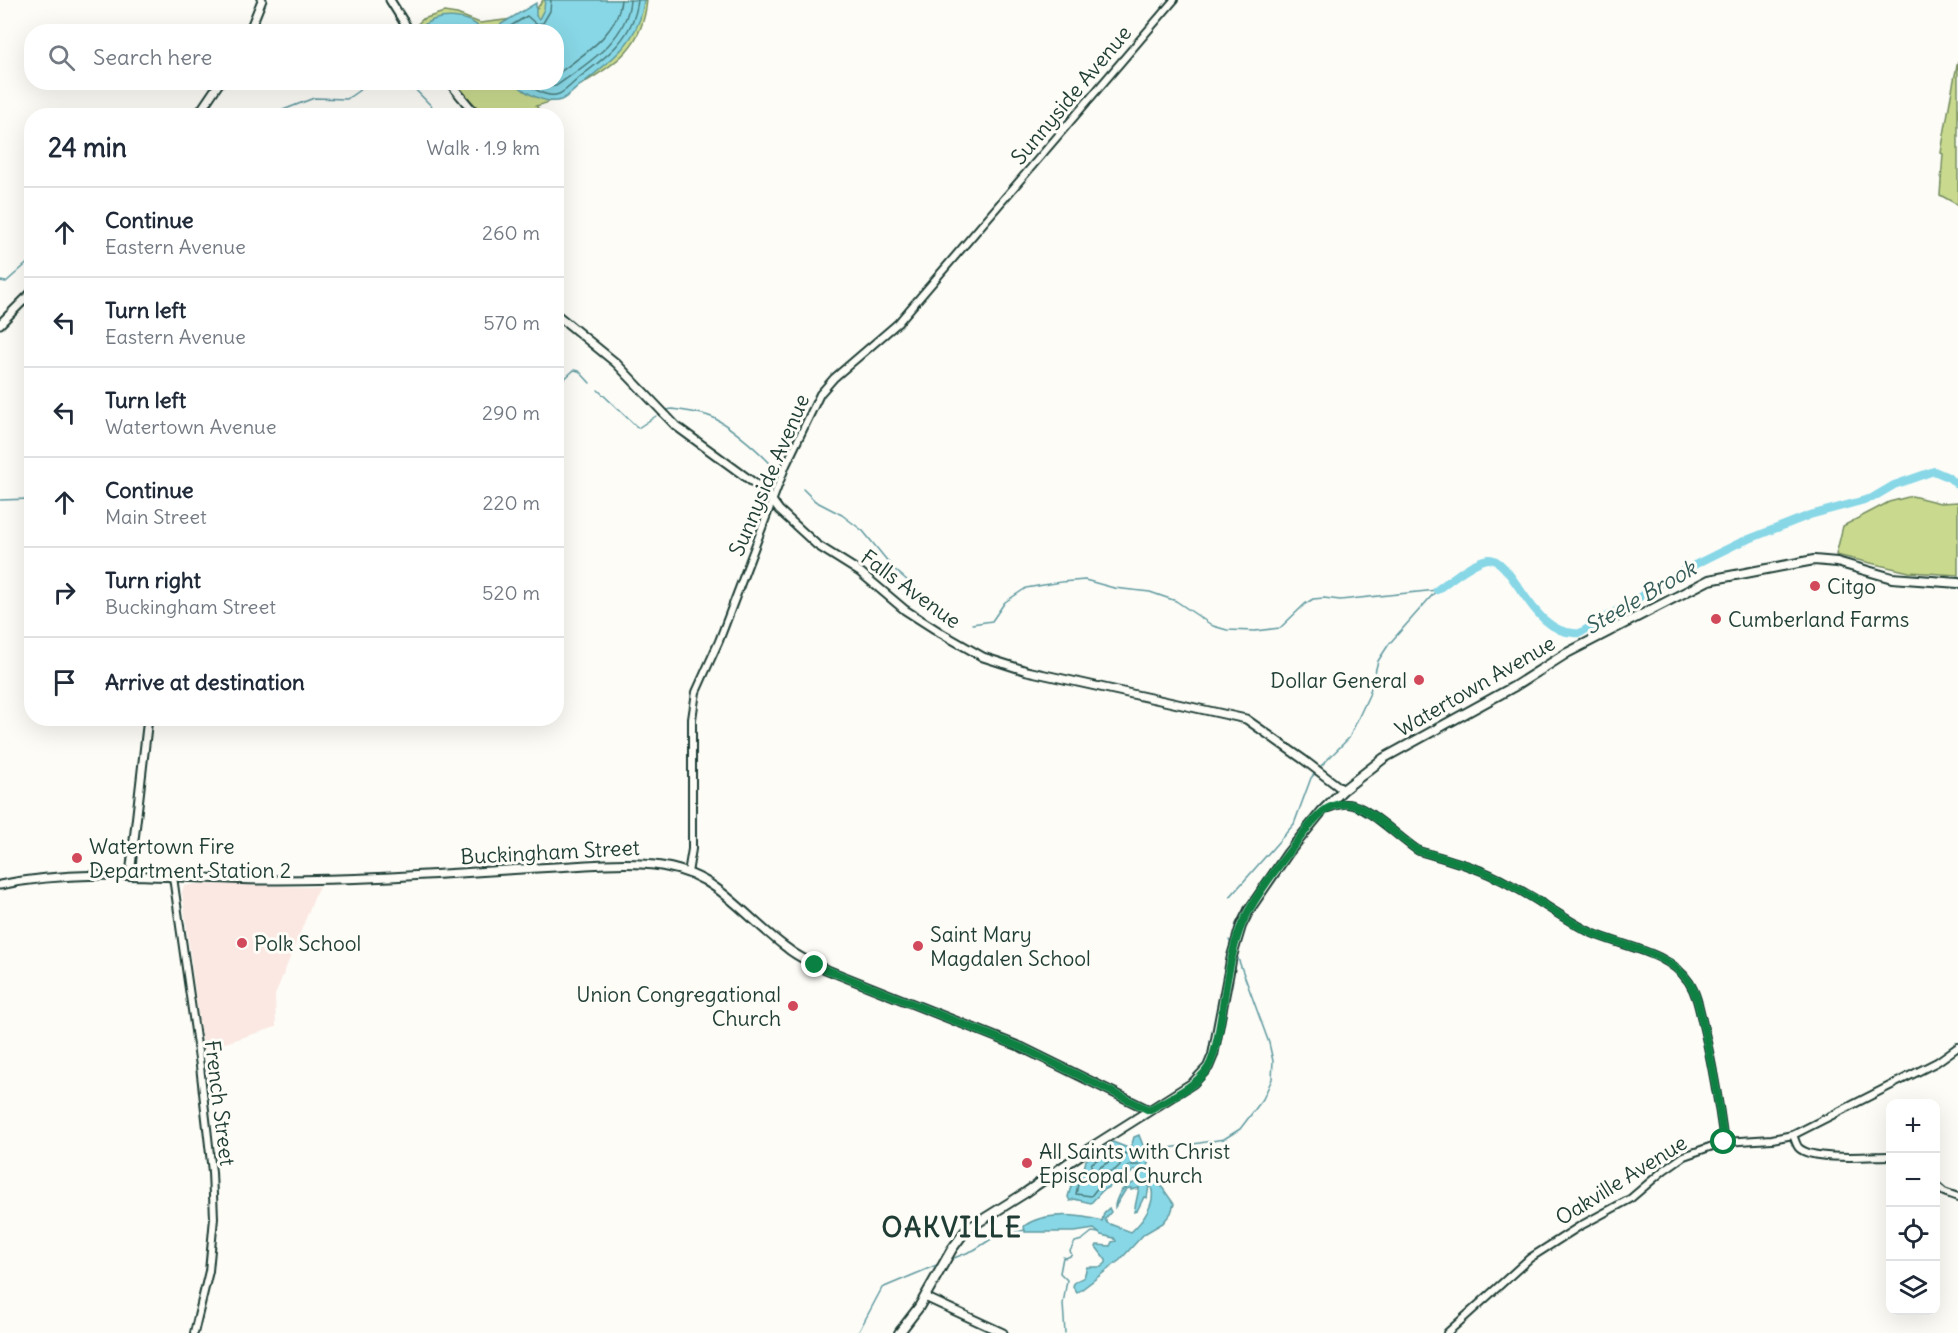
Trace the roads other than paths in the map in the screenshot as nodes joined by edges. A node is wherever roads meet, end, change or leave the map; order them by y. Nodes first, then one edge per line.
1 (262, 0) edge
2 (390, 0) edge
3 (1174, 0) edge
4 (252, 24) edge
5 (405, 24) edge
6 (215, 90) edge
7 (456, 90) edge
8 (202, 108) edge
9 (470, 108) edge
10 (24, 300) edge
11 (564, 321) edge
12 (0, 324) edge
13 (773, 502) junction
14 (1958, 583) edge
15 (147, 726) edge
16 (1343, 790) junction
17 (1322, 811) junction
18 (688, 873) junction
19 (130, 875) junction
20 (173, 877) junction
21 (0, 885) edge
22 (1958, 1047) edge
23 (1149, 1110) junction
24 (1793, 1135) junction
25 (1724, 1142) junction
26 (1886, 1156) edge
27 (1940, 1189) edge
28 (1958, 1197) edge
29 (925, 1297) junction
30 (194, 1333) edge
31 (900, 1333) edge
32 (1003, 1333) edge
33 (1446, 1333) edge

1 - 4 main road
2 - 5 main road
3 - 13 street, Sunnyside Avenue
6 - 8 main road
7 - 9 main road
10 - 12 main road
11 - 13 main road, Falls Avenue
13 - 16 main road, Falls Avenue
13 - 18 street, Sunnyside Avenue
14 - 16 main road, Watertown Avenue
15 - 19 main road
16 - 17 main road, Watertown Avenue
17 - 23 main road, Watertown Avenue
17 - 25 street
18 - 20 main road, Buckingham Street
18 - 23 main road, Buckingham Street
19 - 20 main road, Buckingham Street
19 - 21 main road, Buckingham Street
20 - 30 street, French Street
22 - 24 street, Oakville Avenue
23 - 29 main road, Watertown Avenue
24 - 25 street, Oakville Avenue
24 - 26 street
25 - 33 street, Oakville Avenue
27 - 28 street
29 - 31 main road, Watertown Avenue
29 - 32 main road

